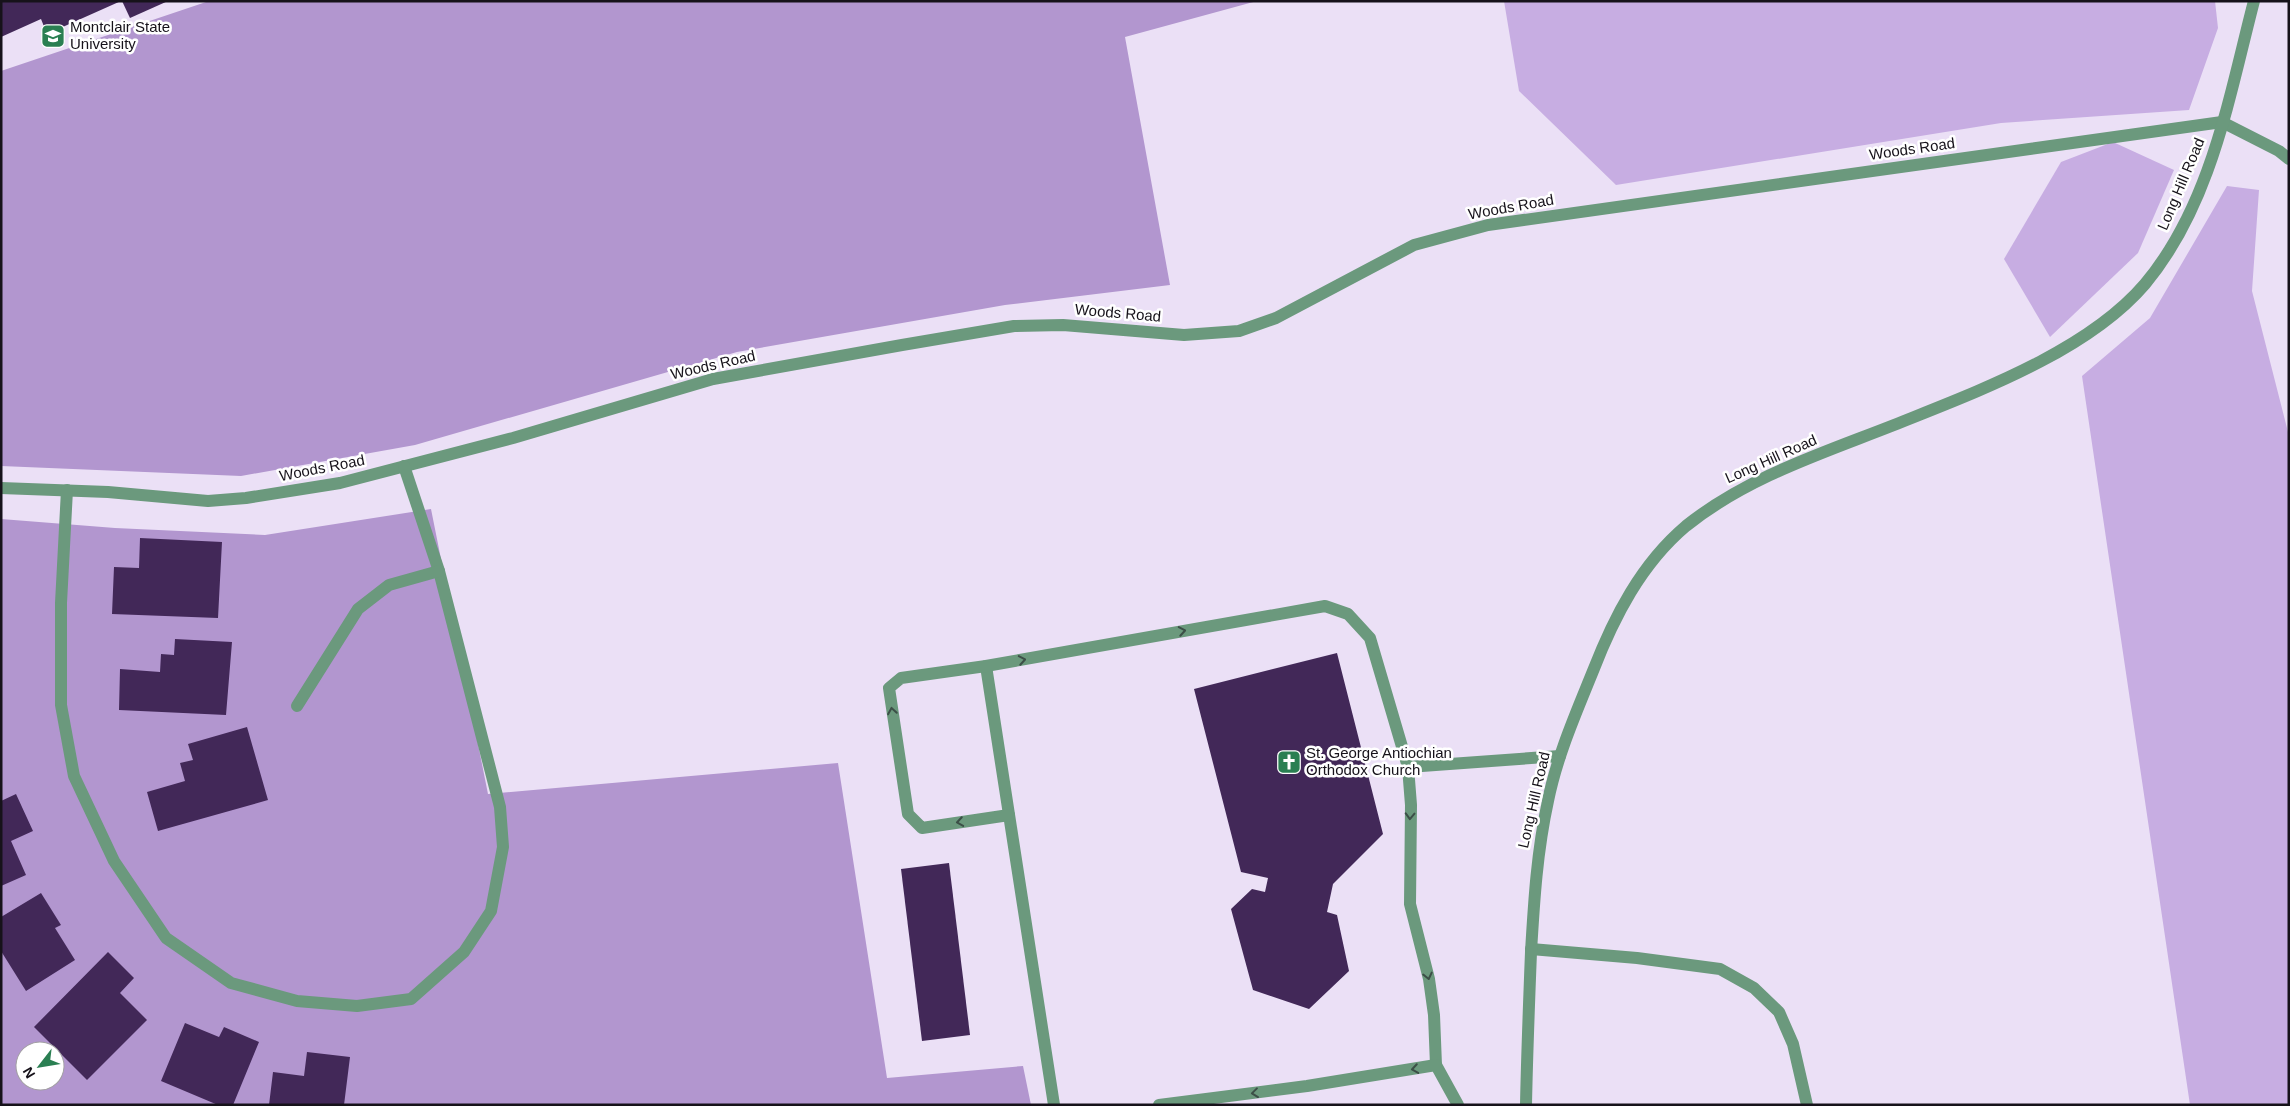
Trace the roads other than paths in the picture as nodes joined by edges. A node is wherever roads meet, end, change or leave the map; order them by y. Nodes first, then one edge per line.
1 (2254, 1) edge
2 (2222, 122) junction
3 (2289, 159) edge
4 (404, 466) junction
5 (1, 488) edge
6 (67, 490) junction
7 (439, 571) junction
8 (986, 666) junction
9 (297, 706) dead end
10 (1560, 756) junction
11 (1408, 767) junction
12 (1008, 815) junction
13 (1532, 949) junction
14 (1436, 1065) junction
15 (1054, 1105) edge
16 (1158, 1105) edge
17 (1458, 1105) edge
18 (1526, 1105) edge
19 (1807, 1105) edge

1 - 2 street, Long Hill Road
2 - 3 street
2 - 4 street, Woods Road
2 - 10 street, Long Hill Road
4 - 6 street, Woods Road
4 - 7 street
5 - 6 street, Woods Road
6 - 7 street
7 - 9 street
8 -> 11 street
8 - 12 street
12 -> 8 street
10 - 11 street
10 - 13 street, Long Hill Road
11 -> 14 street
12 - 15 street
13 - 18 street, Long Hill Road
13 - 19 street
14 -> 16 street
14 - 17 street

